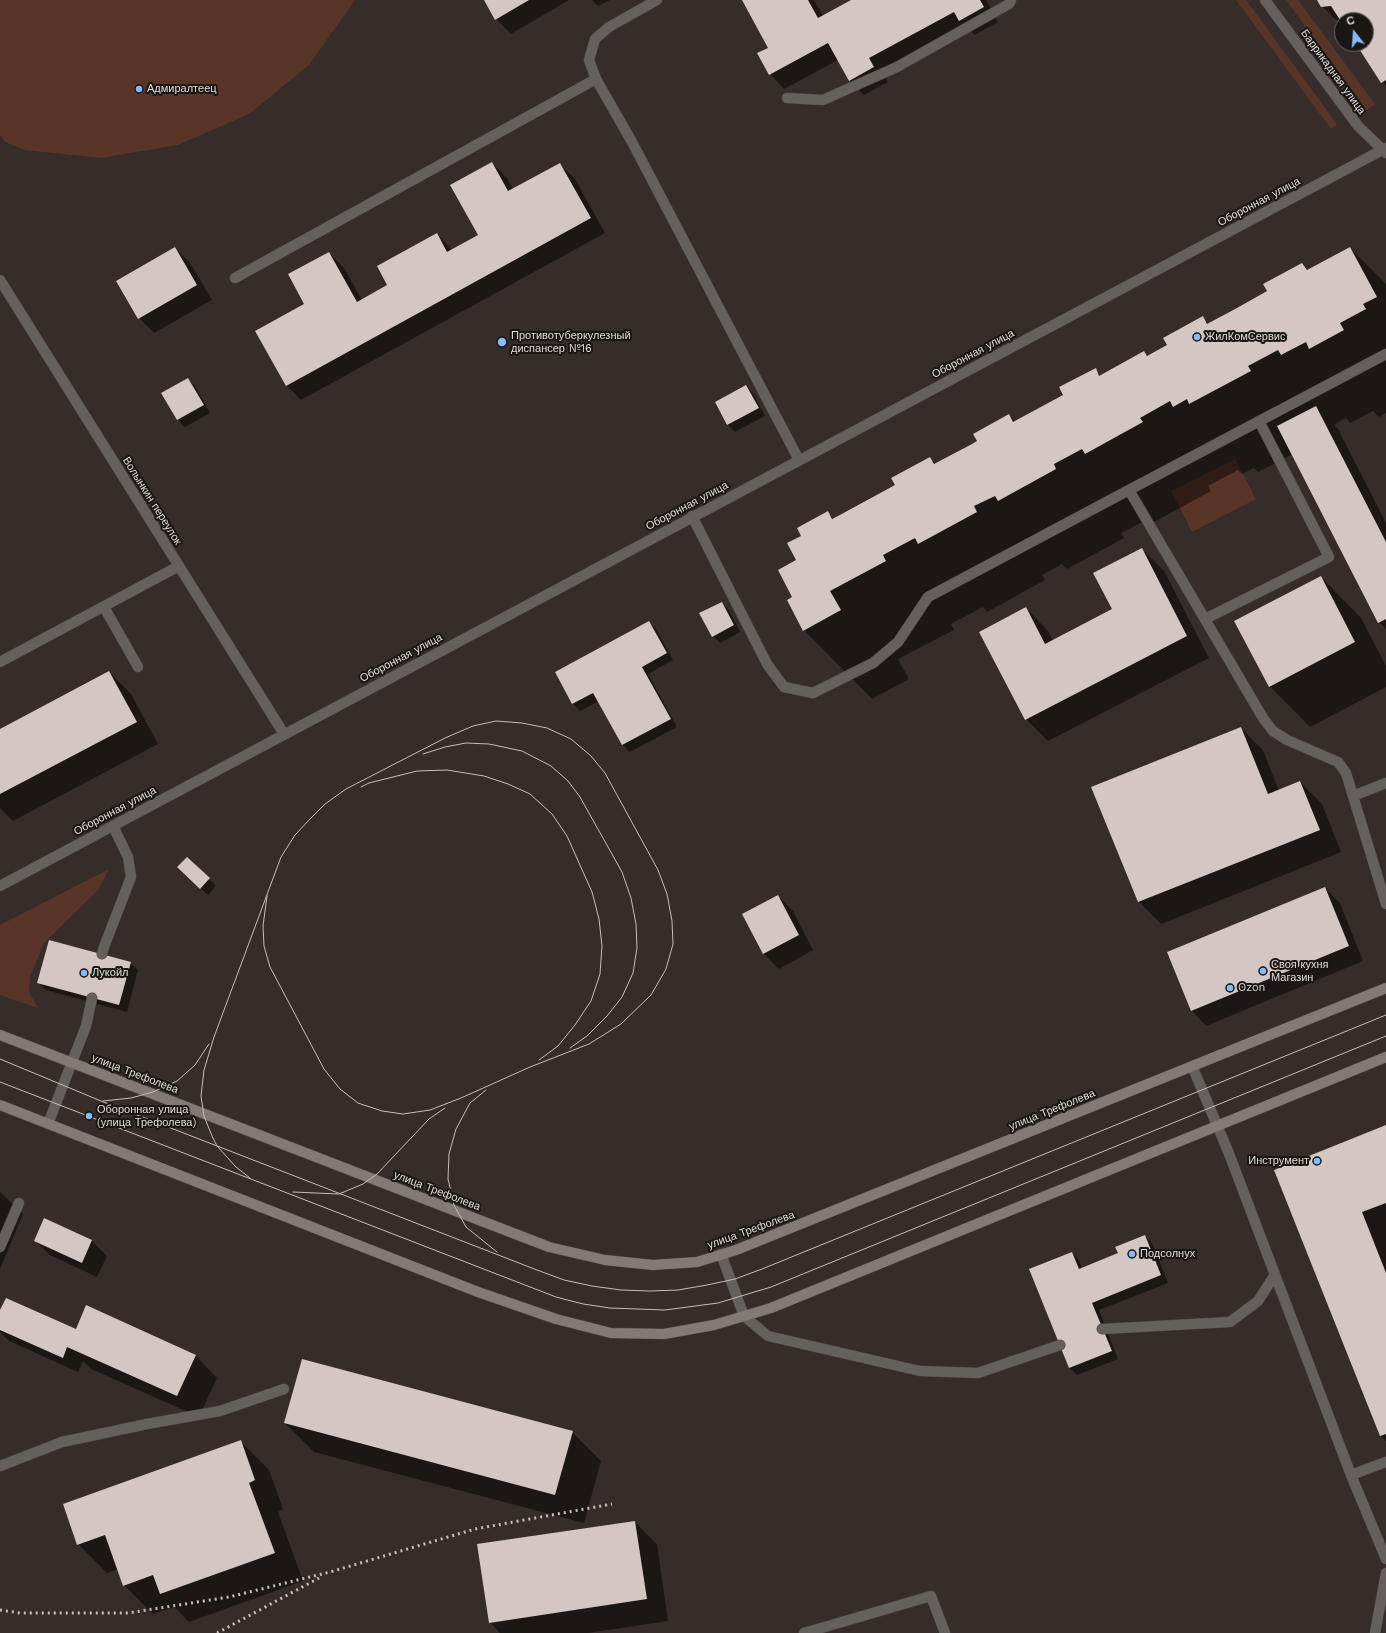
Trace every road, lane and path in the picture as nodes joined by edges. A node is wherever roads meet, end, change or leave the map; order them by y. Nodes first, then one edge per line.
1 (657, 0) edge
2 (1011, 0) edge
3 (1265, 0) edge
4 (596, 79) junction
5 (787, 98) dead end
6 (1385, 150) edge
7 (235, 278) dead end
8 (0, 280) edge
9 (1386, 354) edge
10 (1259, 421) junction
11 (798, 460) junction
12 (1129, 490) junction
13 (692, 516) junction
14 (179, 566) junction
15 (104, 607) junction
16 (1205, 619) junction
17 (0, 662) edge
18 (138, 667) dead end
19 (284, 734) junction
20 (1386, 783) edge
21 (1353, 796) junction
22 (113, 826) junction
23 (0, 886) edge
24 (1386, 904) edge
25 (102, 954) dead end
26 (1386, 988) edge
27 (92, 998) dead end
28 (0, 1035) edge
29 (1386, 1057) edge
30 (72, 1062) junction
31 (1192, 1066) junction
32 (0, 1105) edge
33 (48, 1124) junction
34 (1218, 1126) junction
35 (19, 1203) dead end
36 (0, 1247) edge
37 (721, 1254) junction
38 (1274, 1276) junction
39 (744, 1316) junction
40 (1102, 1329) dead end
41 (1060, 1345) dead end
42 (284, 1388) dead end
43 (1386, 1462) edge
44 (0, 1466) edge
45 (1351, 1475) junction
46 (1386, 1559) edge
47 (1386, 1573) edge
48 (804, 1633) edge
49 (944, 1633) edge
50 (1375, 1633) edge

1 - 4 street
2 - 5 street
3 - 6 street, Баррикадная улица
4 - 7 street
4 - 11 street
6 - 11 street, Оборонная улица
8 - 14 street, Волынкин переулок
9 - 10 street
10 - 12 street
10 - 16 street
11 - 13 street, Оборонная улица
12 - 13 street
12 - 16 street
13 - 19 street, Оборонная улица
14 - 15 street
14 - 19 street, Волынкин переулок
15 - 17 street
15 - 18 street
16 - 21 street
19 - 22 street, Оборонная улица
20 - 21 street
21 - 24 street
22 - 23 street, Оборонная улица
22 - 25 street
26 - 31 main road, улица Трефолева
27 - 30 street
28 - 30 main road, улица Трефолева
29 - 34 main road
30 - 33 street
30 - 37 main road, улица Трефолева
31 - 34 street
31 - 37 main road, улица Трефолева
32 - 33 main road
33 - 39 main road
34 - 38 street
34 - 39 main road
35 - 36 street
37 - 39 street
38 - 40 street
38 - 45 street
39 - 41 street
42 - 44 street
43 - 45 street
45 - 46 street
47 - 50 street
48 - 49 street

